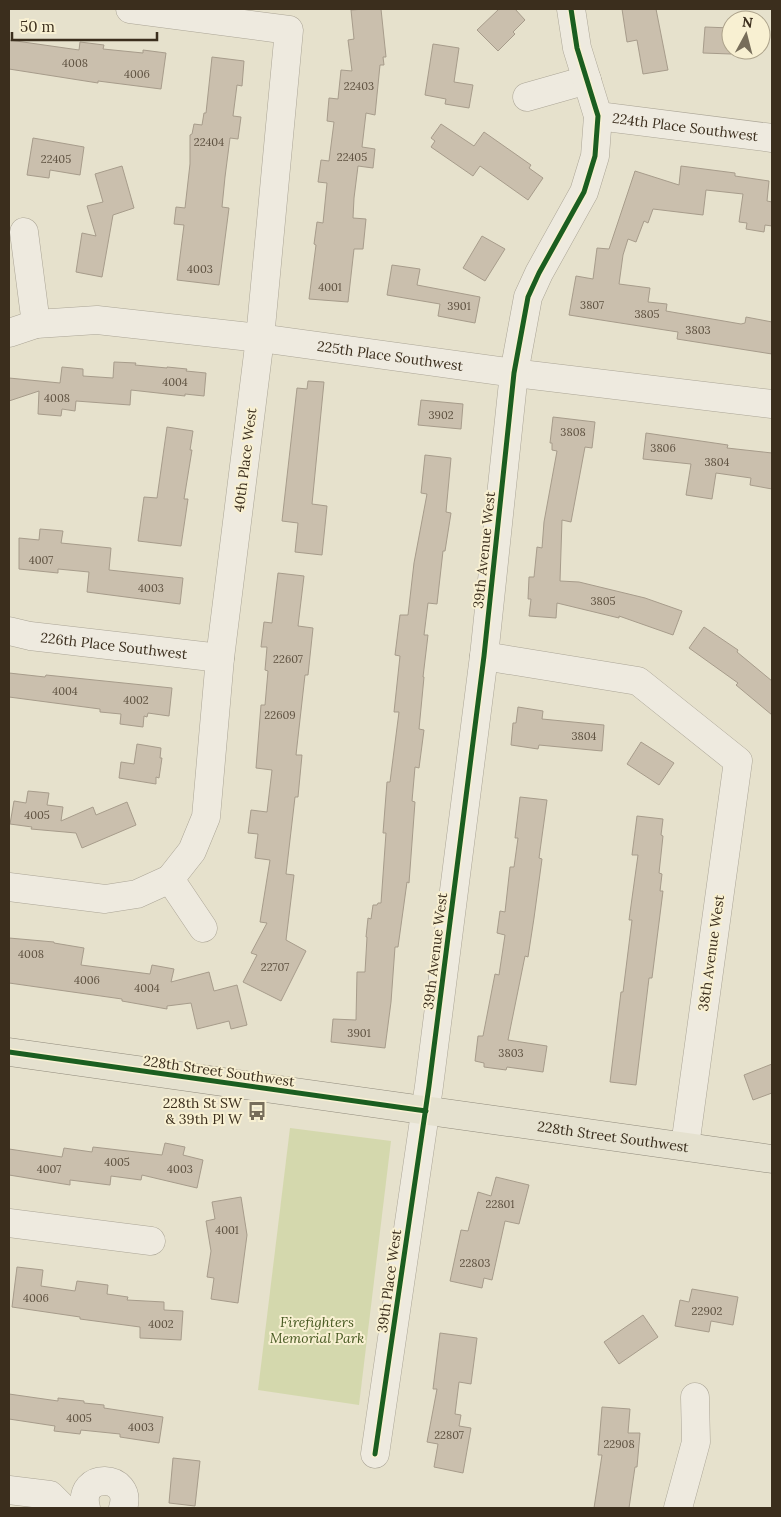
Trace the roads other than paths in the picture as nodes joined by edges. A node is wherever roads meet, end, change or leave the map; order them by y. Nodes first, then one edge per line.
1 (130, 9) edge
2 (571, 9) edge
3 (587, 80) junction
4 (527, 97) dead end
5 (598, 116) junction
6 (772, 138) edge
7 (24, 232) dead end
8 (36, 324) junction
9 (9, 332) edge
10 (260, 338) junction
11 (514, 373) junction
12 (772, 404) edge
13 (9, 631) edge
14 (484, 656) junction
15 (220, 658) junction
16 (170, 879) junction
17 (9, 887) edge
18 (203, 928) dead end
19 (9, 1052) edge
20 (426, 1111) junction
21 (685, 1146) junction
22 (772, 1159) edge
23 (9, 1223) edge
24 (151, 1241) dead end
25 (695, 1397) dead end
26 (375, 1454) dead end
27 (9, 1490) edge
28 (63, 1508) edge
29 (86, 1508) edge
30 (123, 1508) edge
31 (678, 1508) edge

1 - 10 street, 40th Place West
2 - 3 street, 39th Avenue West
3 - 4 street
3 - 5 street, 39th Avenue West
5 - 6 street, 224th Place Southwest
5 - 11 street, 39th Avenue West
7 - 8 street
8 - 9 street, 225th Place Southwest
8 - 10 street, 225th Place Southwest
10 - 11 street, 225th Place Southwest
10 - 15 street, 40th Place West
11 - 12 street, 225th Place Southwest
11 - 14 street, 39th Avenue West
13 - 15 street, 226th Place Southwest
14 - 20 street, 39th Avenue West
14 - 21 street, 38th Avenue West
15 - 16 street, 40th Place West
16 - 17 street
16 - 18 street
19 - 20 main road, 228th Street Southwest
20 - 21 main road, 228th Street Southwest
20 - 26 street, 39th Place West
21 - 22 main road, 228th Street Southwest
23 - 24 street
25 - 31 street
27 - 28 street
29 - 30 street

